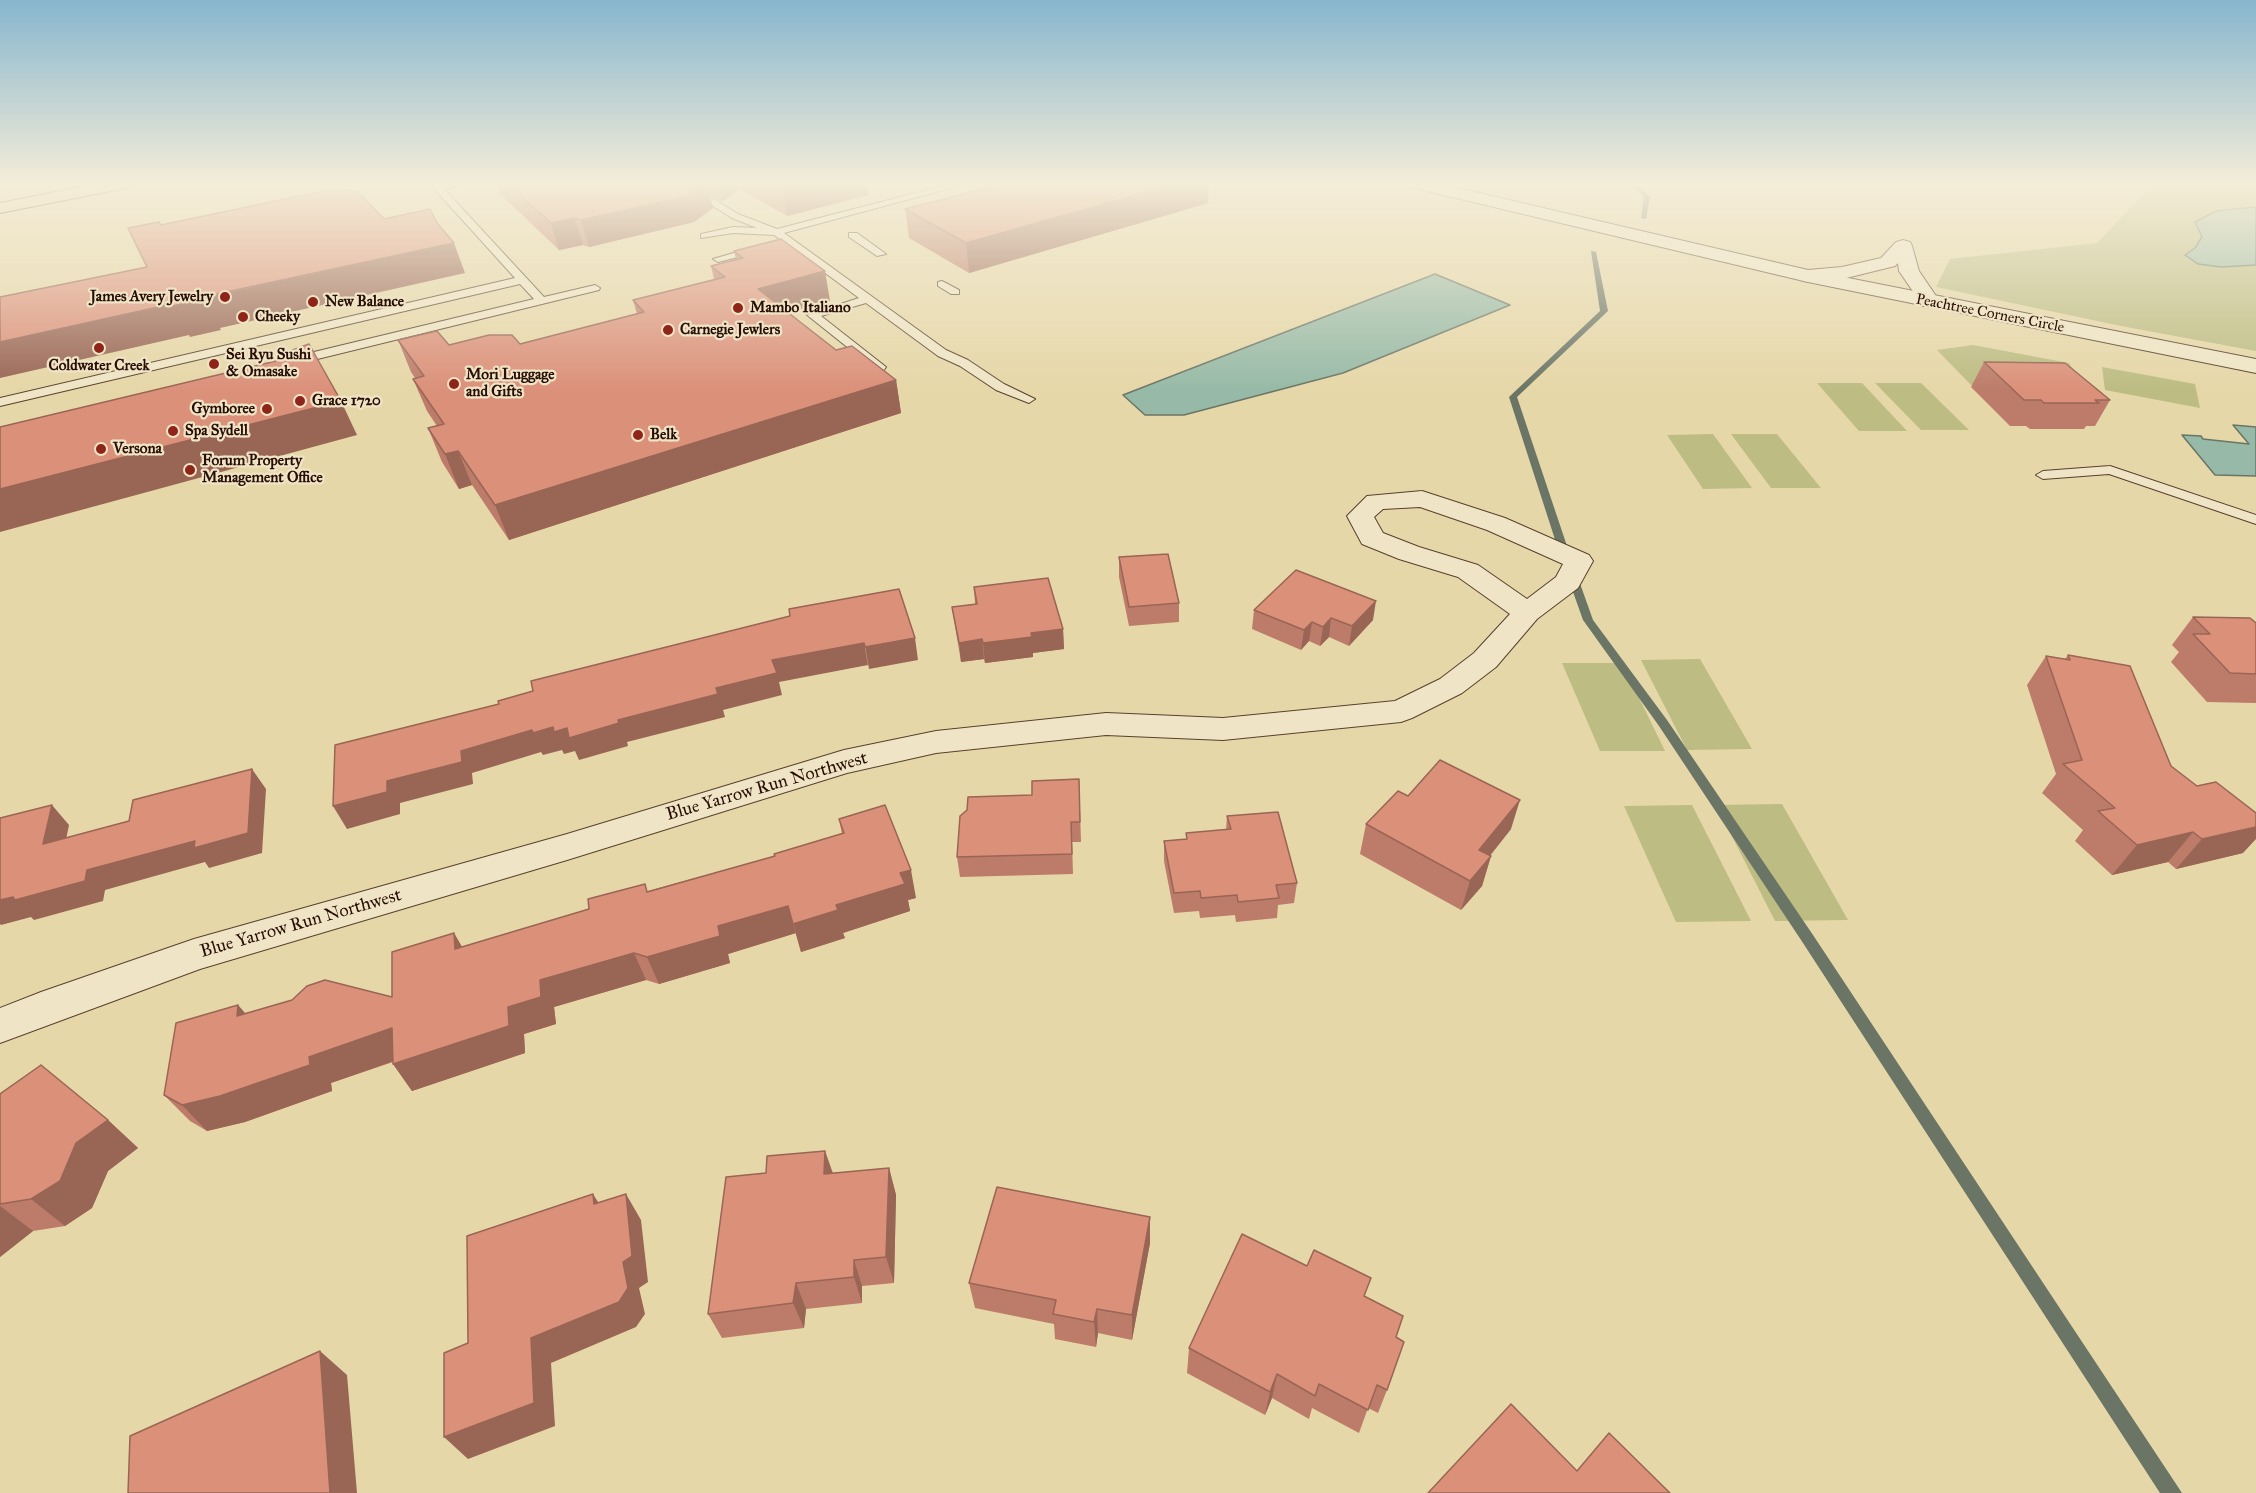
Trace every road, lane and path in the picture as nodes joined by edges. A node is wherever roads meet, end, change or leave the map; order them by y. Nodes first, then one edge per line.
1 (496, 252) edge
2 (749, 252) edge
3 (803, 252) edge
4 (878, 252) edge
5 (1705, 252) edge
6 (1898, 252) edge
7 (1904, 252) edge
8 (881, 254) dead end
9 (718, 259) dead end
10 (1888, 262) junction
11 (1808, 276) junction
12 (522, 280) junction
13 (942, 284) dead end
14 (595, 288) dead end
15 (1870, 290) junction
16 (955, 292) dead end
17 (868, 299) junction
18 (542, 301) junction
19 (1930, 302) junction
20 (276, 365) edge
21 (2256, 366) edge
22 (880, 367) edge
23 (1029, 399) dead end
24 (0, 402) edge
25 (2043, 475) dead end
26 (2256, 520) edge
27 (1527, 613) junction
28 (0, 1026) edge

1 - 12 lane
2 - 9 lane
3 - 17 lane
4 - 8 lane
5 - 11 street, Peachtree Corners Circle
6 - 10 street
7 - 19 street
10 - 11 street
10 - 15 street
11 - 15 street, Peachtree Corners Circle
12 - 18 lane
12 - 24 lane
13 - 16 lane
14 - 18 lane
15 - 19 street, Peachtree Corners Circle
17 - 22 lane
17 - 23 lane
18 - 20 lane
19 - 21 street, Peachtree Corners Circle
25 - 26 lane
27 - 27 street, Blue Yarrow Run Northwest
27 - 28 street, Blue Yarrow Run Northwest

